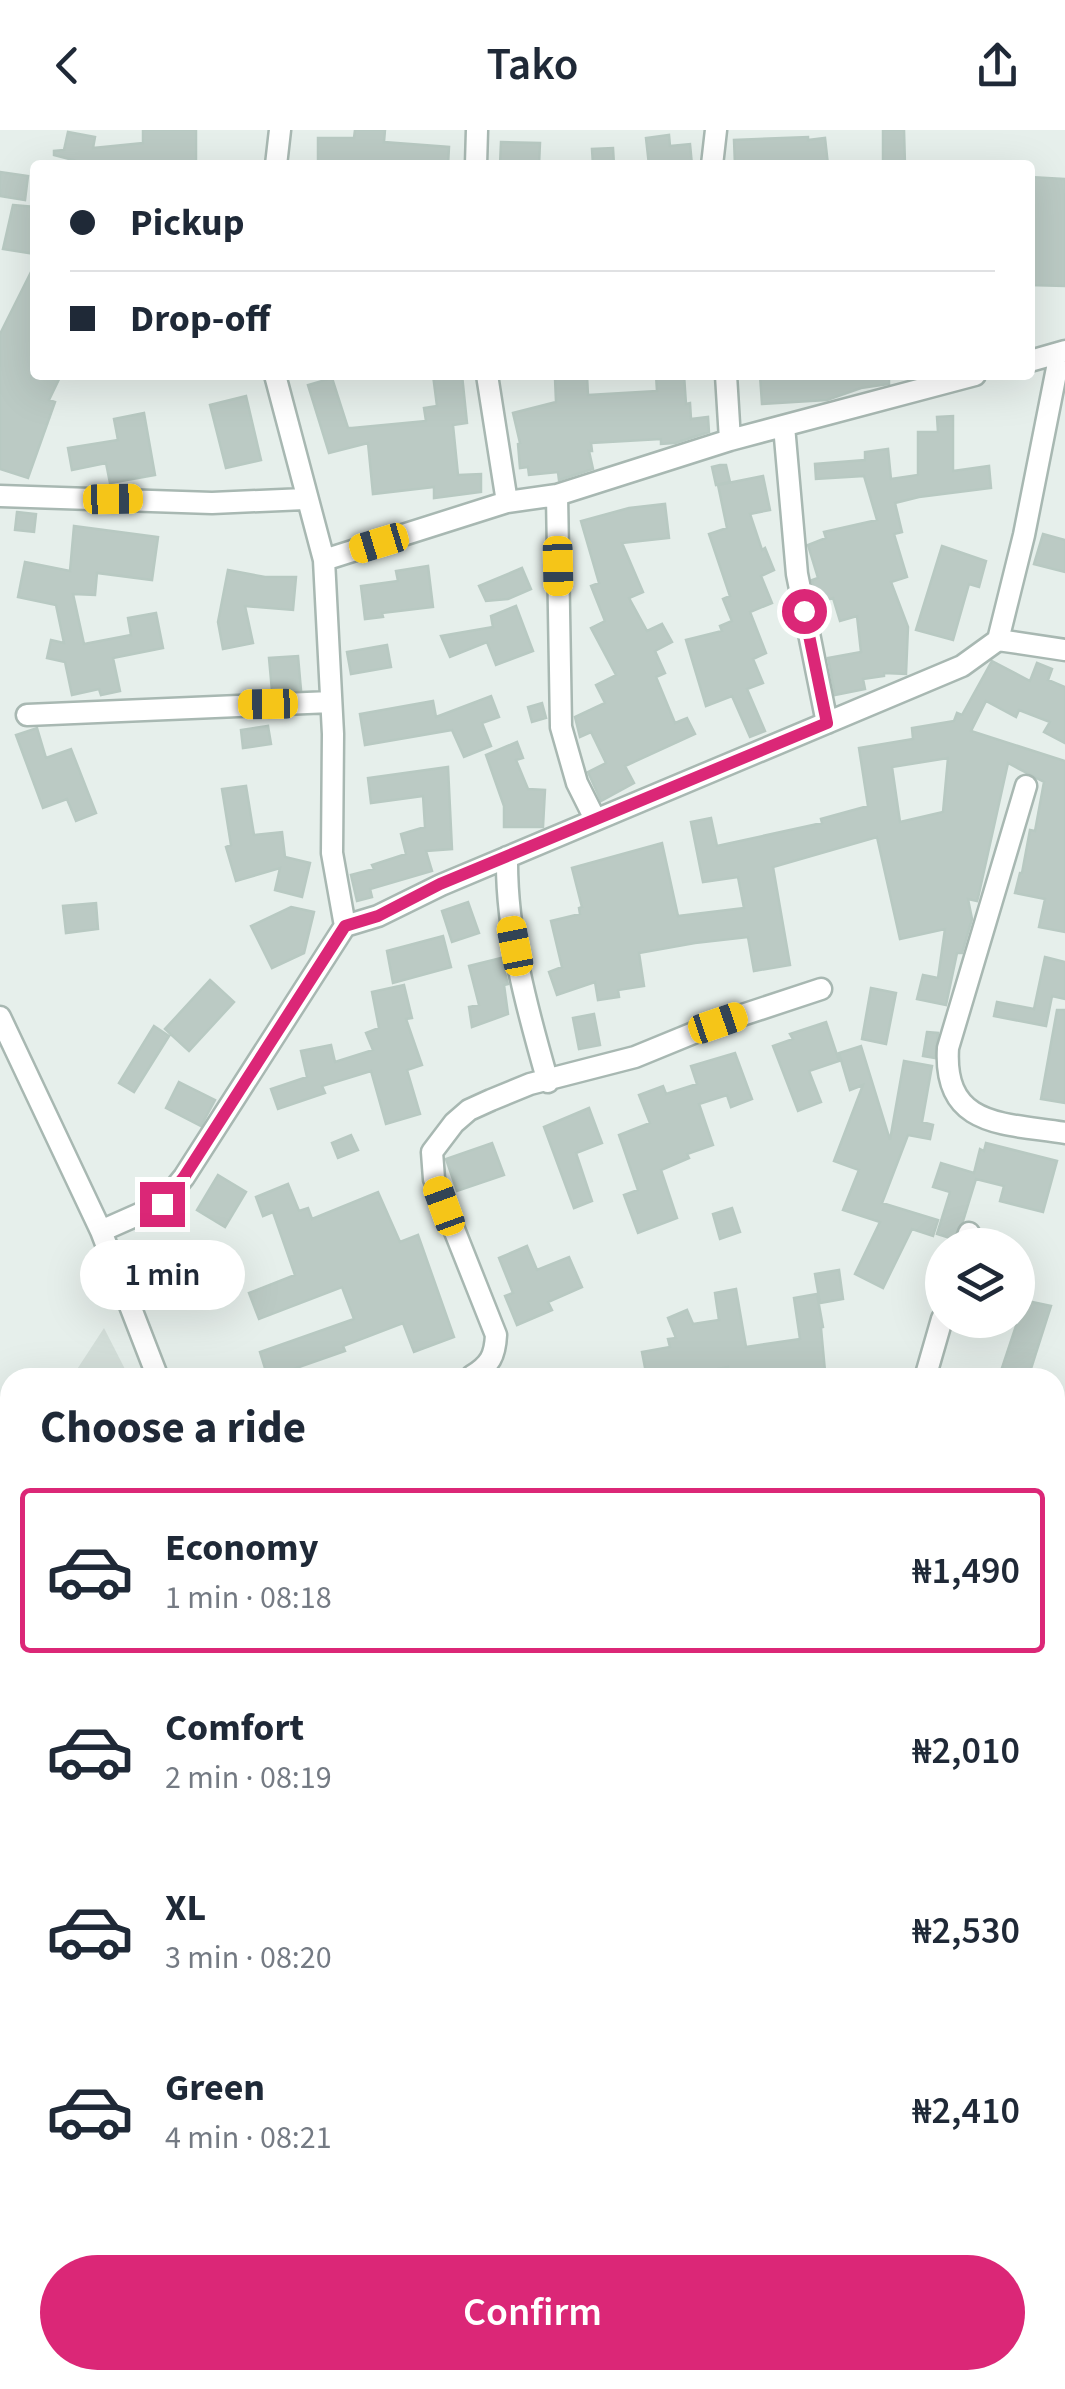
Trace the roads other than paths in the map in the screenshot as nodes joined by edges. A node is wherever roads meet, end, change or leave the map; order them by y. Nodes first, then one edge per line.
1 (280, 130) edge
2 (478, 130) edge
3 (716, 130) edge
4 (277, 160) edge
5 (476, 160) edge
6 (713, 160) edge
7 (1062, 352) edge
8 (1035, 360) edge
9 (276, 380) edge
10 (488, 380) edge
11 (726, 380) edge
12 (956, 380) edge
13 (784, 426) junction
14 (730, 440) junction
15 (557, 495) junction
16 (0, 496) edge
17 (306, 499) junction
18 (508, 502) junction
19 (324, 560) junction
20 (998, 640) junction
21 (1065, 650) edge
22 (331, 702) junction
23 (27, 715) dead end
24 (827, 723) junction
25 (1026, 786) dead end
26 (595, 819) junction
27 (507, 857) junction
28 (345, 926) junction
29 (821, 988) dead end
30 (0, 1017) edge
31 (548, 1082) junction
32 (1065, 1132) edge
33 (101, 1230) junction
34 (937, 1338) edge
35 (154, 1368) edge
36 (484, 1368) edge
37 (928, 1368) edge

1 - 4 street
2 - 5 street
3 - 6 street
7 - 8 street
7 - 20 street
9 - 17 street
10 - 18 street
11 - 14 street
12 - 13 street
13 - 14 street
13 - 24 street
14 - 15 street
15 - 18 street
15 - 26 street
16 - 17 street
17 - 19 street
18 - 19 street
19 - 22 street
20 - 21 street
20 - 24 street
22 - 23 street
22 - 28 street
24 - 26 street
25 - 32 street
26 - 27 street
27 - 28 street
27 - 31 street
28 - 33 street
29 - 31 street
30 - 33 street
31 - 36 street
33 - 35 street
34 - 37 street

